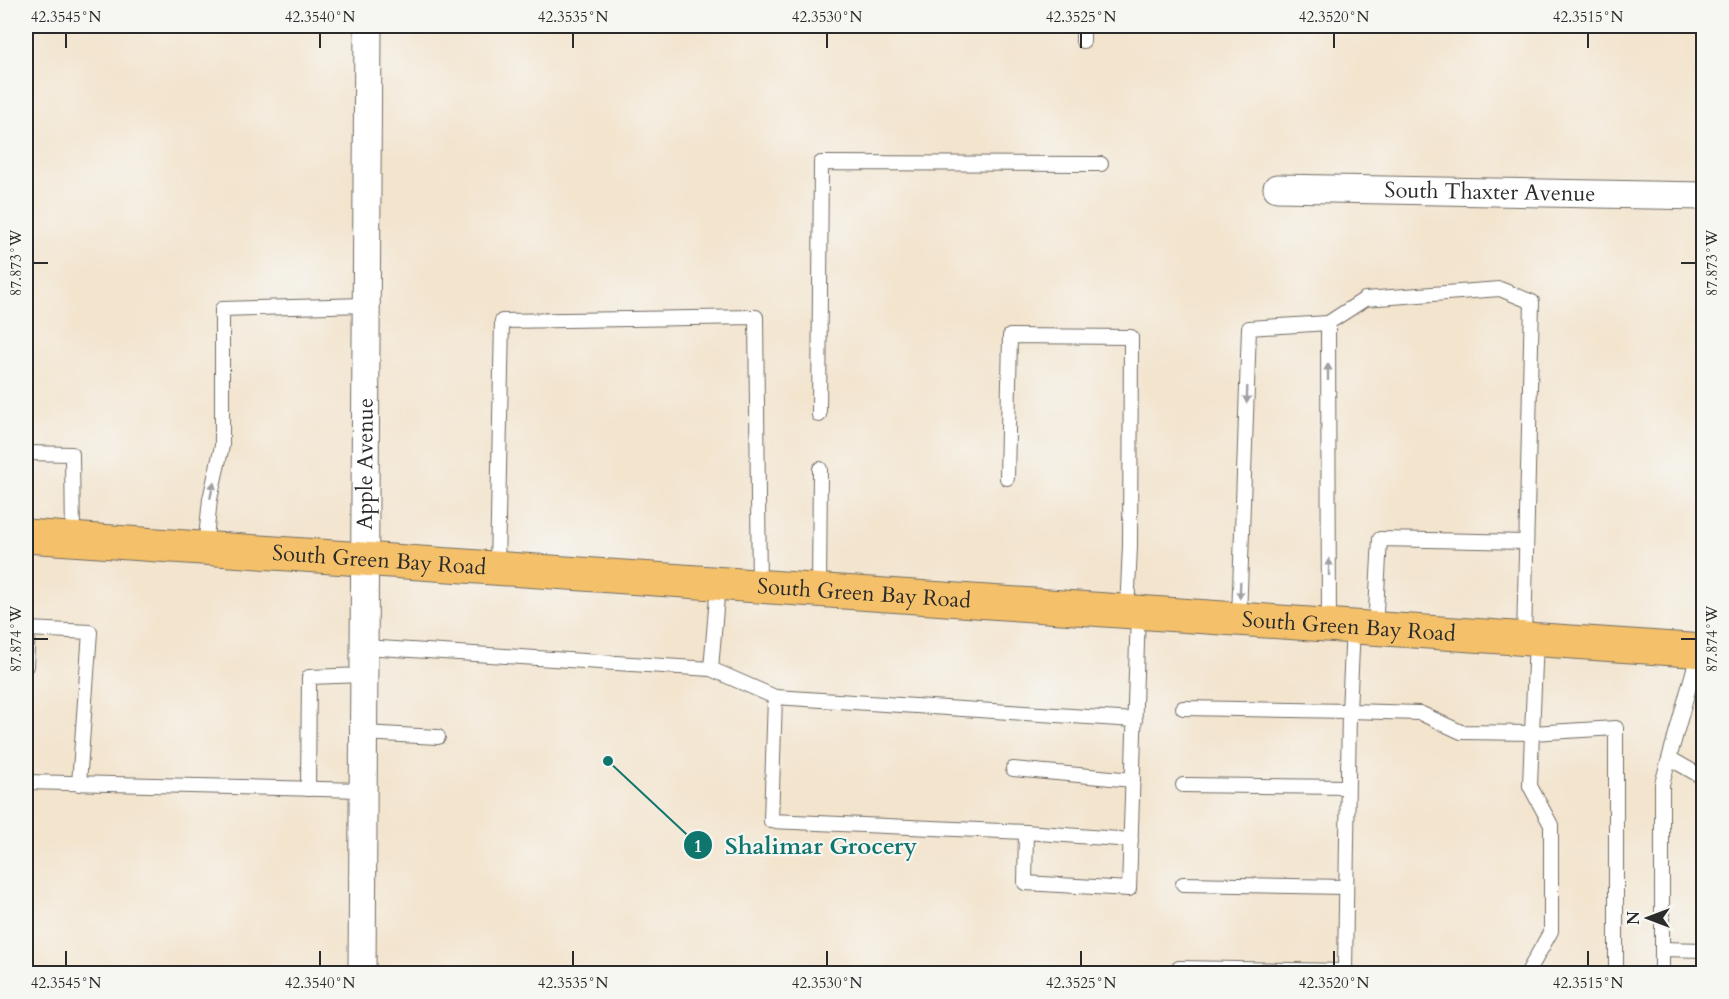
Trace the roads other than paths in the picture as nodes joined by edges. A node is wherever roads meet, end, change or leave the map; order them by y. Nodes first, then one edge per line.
1 (368, 26) edge
2 (1083, 26) edge
3 (1083, 41) dead end
4 (1101, 164) dead end
5 (1277, 188) dead end
6 (1704, 196) edge
7 (366, 305) junction
8 (1328, 323) junction
9 (819, 415) dead end
10 (26, 453) edge
11 (820, 469) dead end
12 (1007, 478) dead end
13 (26, 536) edge
14 (73, 539) junction
15 (1527, 542) junction
16 (205, 548) junction
17 (364, 559) junction
18 (497, 568) junction
19 (718, 584) junction
20 (759, 587) junction
21 (819, 591) junction
22 (1133, 612) junction
23 (1239, 619) junction
24 (1352, 627) junction
25 (1530, 639) junction
26 (364, 647) junction
27 (1702, 651) edge
28 (26, 666) edge
29 (711, 669) junction
30 (364, 675) junction
31 (775, 697) junction
32 (1183, 708) dead end
33 (1349, 711) junction
34 (1135, 720) junction
35 (363, 733) junction
36 (1532, 733) junction
37 (438, 737) dead end
38 (1671, 759) junction
39 (1013, 769) dead end
40 (1704, 778) edge
41 (1133, 780) junction
42 (26, 782) edge
43 (79, 784) junction
44 (1183, 785) dead end
45 (1347, 787) junction
46 (308, 789) junction
47 (363, 790) junction
48 (1026, 832) junction
49 (1131, 840) junction
50 (1183, 884) dead end
51 (1346, 887) junction
52 (1662, 950) junction
53 (1704, 950) edge
54 (1179, 968) dead end
55 (362, 974) edge
56 (1527, 974) edge
57 (1616, 974) edge
58 (1662, 974) edge

1 - 7 street, Apple Avenue
2 - 3 lane
4 - 9 lane
5 - 6 street, South Thaxter Avenue
16 -> 7 lane
7 - 17 street, Apple Avenue
8 - 15 lane
8 -> 23 lane
24 -> 8 lane
10 - 14 lane
11 - 21 lane
12 - 22 lane
13 - 14 main road, South Green Bay Road
14 - 16 main road, South Green Bay Road
15 - 24 lane
15 - 25 lane
16 - 17 main road, South Green Bay Road
17 - 18 main road, South Green Bay Road
17 - 26 street, Apple Avenue
18 - 19 main road, South Green Bay Road
18 - 20 lane
19 - 20 main road, South Green Bay Road
19 - 29 lane
20 - 21 main road, South Green Bay Road
21 - 22 main road, South Green Bay Road
22 - 23 main road, South Green Bay Road
22 - 34 lane
23 - 24 main road, South Green Bay Road
24 - 25 main road, South Green Bay Road
24 - 33 lane
25 - 27 main road, South Green Bay Road
25 - 36 lane
26 - 29 lane
26 - 30 street, Apple Avenue
27 - 38 lane
28 - 43 lane
29 - 31 lane
30 - 35 street, Apple Avenue
30 - 46 lane
31 - 34 lane
31 - 48 lane
32 - 33 lane
33 - 36 lane
33 - 45 lane
34 - 41 lane
35 - 37 lane
35 - 47 street, Apple Avenue
36 - 56 lane
36 - 57 lane
38 - 40 lane
38 - 52 lane
39 - 41 lane
41 - 49 lane
42 - 43 lane
43 - 46 lane
44 - 45 lane
45 - 51 lane
46 - 47 lane
47 - 55 street, Apple Avenue
48 - 49 lane
48 - 49 lane
50 - 51 lane
51 - 54 lane
52 - 53 lane
52 - 58 lane

